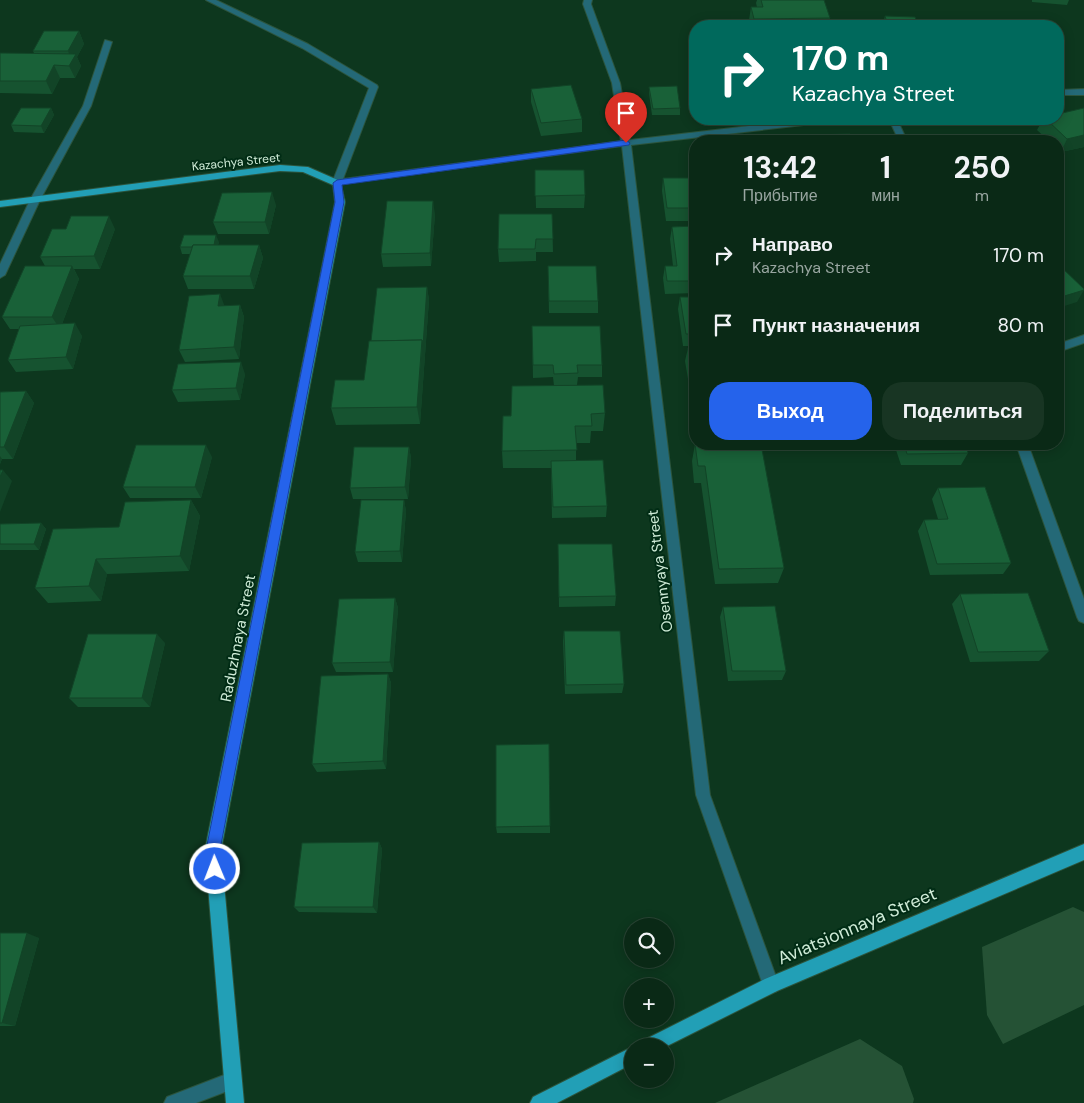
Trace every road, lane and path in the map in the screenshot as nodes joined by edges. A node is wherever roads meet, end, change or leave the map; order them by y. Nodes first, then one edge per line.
1 (210, 0) edge
2 (588, 0) edge
3 (108, 42) dead end
4 (1064, 92) edge
5 (1084, 92) edge
6 (779, 125) edge
7 (694, 135) edge
8 (689, 136) edge
9 (626, 143) junction
10 (337, 183) junction
11 (35, 200) junction
12 (0, 204) edge
13 (0, 275) edge
14 (1084, 339) edge
15 (1064, 346) edge
16 (1024, 450) edge
17 (1084, 617) edge
18 (1084, 852) edge
19 (771, 985) junction
20 (666, 1038) edge
21 (624, 1059) edge
22 (232, 1081) junction
23 (173, 1103) edge
24 (235, 1103) edge
25 (538, 1103) edge

1 - 10 street
2 - 9 street, Osennyaya Street
3 - 11 street
4 - 5 street
6 - 7 street, Kazachya Street
8 - 9 street, Kazachya Street
9 - 10 street, Kazachya Street
9 - 19 street, Osennyaya Street
10 - 11 main road, Kazachya Street
10 - 22 main road, Raduzhnaya Street
11 - 12 main road, Kazachya Street
11 - 13 street
14 - 15 street
16 - 17 street
18 - 19 main road, Aviatsionnaya Street
19 - 20 main road, Aviatsionnaya Street
21 - 25 main road
22 - 23 street
22 - 24 main road, Raduzhnaya Street

